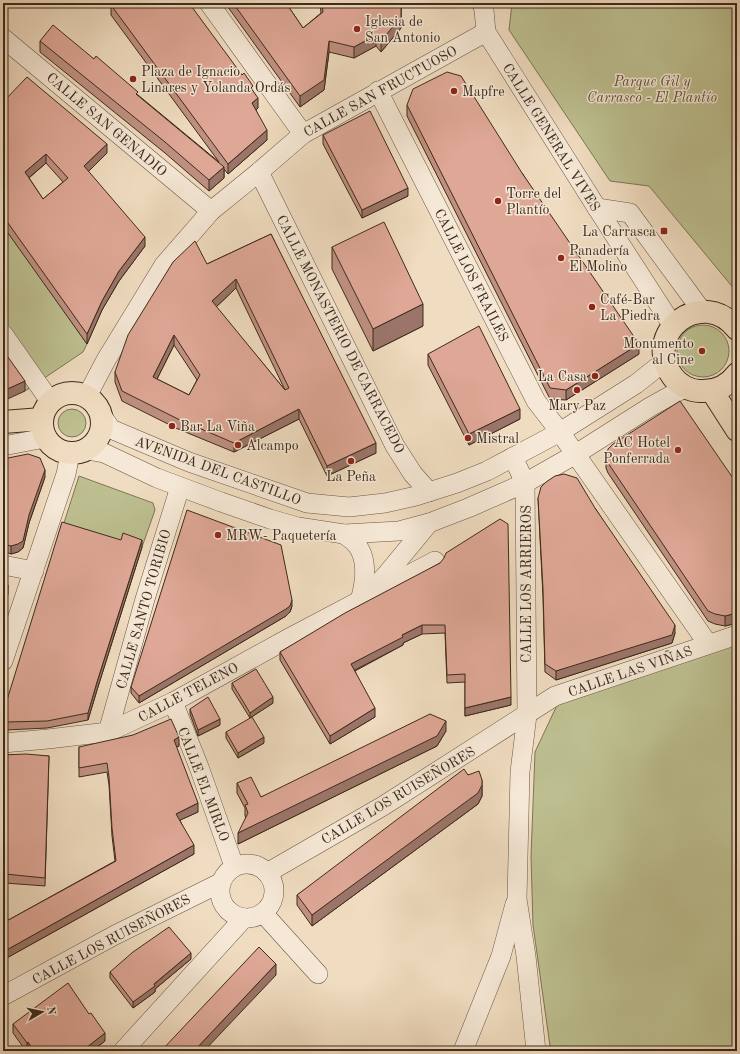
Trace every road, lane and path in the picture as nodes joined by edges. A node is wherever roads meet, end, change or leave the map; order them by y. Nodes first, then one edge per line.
1 (209, 3) edge
2 (482, 3) edge
3 (486, 32) junction
4 (3, 38) edge
5 (378, 91) junction
6 (303, 134) junction
7 (258, 172) junction
8 (596, 208) junction
9 (210, 210) junction
10 (686, 318) junction
11 (737, 329) edge
12 (3, 334) edge
13 (665, 361) junction
14 (736, 380) edge
15 (686, 387) junction
16 (712, 391) junction
17 (87, 396) junction
18 (102, 416) junction
19 (46, 419) junction
20 (3, 422) edge
21 (737, 430) edge
22 (560, 432) junction
23 (3, 446) edge
24 (78, 452) junction
25 (576, 454) junction
26 (513, 457) junction
27 (525, 483) junction
28 (180, 486) junction
29 (429, 492) junction
30 (429, 523) junction
31 (344, 534) junction
32 (435, 561) dead end
33 (3, 565) edge
34 (34, 571) junction
35 (360, 601) junction
36 (737, 635) edge
37 (708, 644) junction
38 (3, 661) edge
39 (173, 702) junction
40 (527, 715) junction
41 (108, 732) junction
42 (3, 743) edge
43 (234, 866) junction
44 (267, 873) junction
45 (220, 883) junction
46 (517, 899) junction
47 (263, 913) junction
48 (244, 918) junction
49 (318, 974) dead end
50 (3, 996) edge
51 (123, 1051) edge
52 (463, 1051) edge
53 (536, 1051) edge

1 - 6 street
2 - 3 street, CALLE GENERAL VIVES
3 - 5 street, CALLE SAN FRUCTUOSO
3 - 8 street, CALLE GENERAL VIVES
4 - 9 street, CALLE SAN GENADIO
5 - 6 street, CALLE SAN FRUCTUOSO
5 - 22 street, CALLE LOS FRAILES
6 - 7 street, CALLE SAN FRUCTUOSO
7 - 9 street, CALLE SAN FRUCTUOSO
7 - 29 street, CALLE MONASTERIO DE CARRACEDO
8 - 10 street, CALLE GENERAL VIVES
8 - 10 street
9 - 17 street, CALLE SAN FRUCTUOSO
10 - 11 main road
10 - 13 main road
12 - 19 street
13 - 15 main road
13 - 22 street, AVENIDA DEL CASTILLO
14 - 16 main road
15 - 16 main road
15 - 25 street, AVENIDA DEL CASTILLO
16 - 21 main road
17 - 18 main road
17 - 19 main road
18 - 24 main road
18 - 29 street, AVENIDA DEL CASTILLO
19 - 20 main road
19 - 23 street
19 - 24 main road
22 - 25 street, CALLE LOS FRAILES
22 - 26 street, AVENIDA DEL CASTILLO
24 - 28 street, AVENIDA DEL CASTILLO
24 - 34 street
25 - 27 street, AVENIDA DEL CASTILLO
25 - 37 street, CALLE LOS FRAILES
26 - 27 street, CALLE LOS ARRIEROS
26 - 29 street, AVENIDA DEL CASTILLO
27 - 30 street, AVENIDA DEL CASTILLO
27 - 40 street, CALLE LOS ARRIEROS
28 - 31 street, AVENIDA DEL CASTILLO
28 - 41 street, CALLE SANTO TORIBIO
30 - 31 street, AVENIDA DEL CASTILLO
30 - 35 street, CALLE TELENO
31 - 35 street
32 - 35 street, CALLE TELENO
33 - 34 street
34 - 38 street
35 - 39 street, CALLE TELENO
36 - 37 street, CALLE LAS VIÑAS
37 - 40 street, CALLE LAS VIÑAS
39 - 41 street, CALLE TELENO
39 - 43 street, CALLE EL MIRLO
40 - 44 street, CALLE LOS RUISEÑORES
40 - 46 street, CALLE LOS ARRIEROS
41 - 42 street, CALLE TELENO
43 - 44 street
43 - 45 street
44 - 47 street
45 - 48 street
45 - 50 street, CALLE LOS RUISEÑORES
46 - 52 street
46 - 53 street
47 - 48 street
47 - 49 street
48 - 51 street

